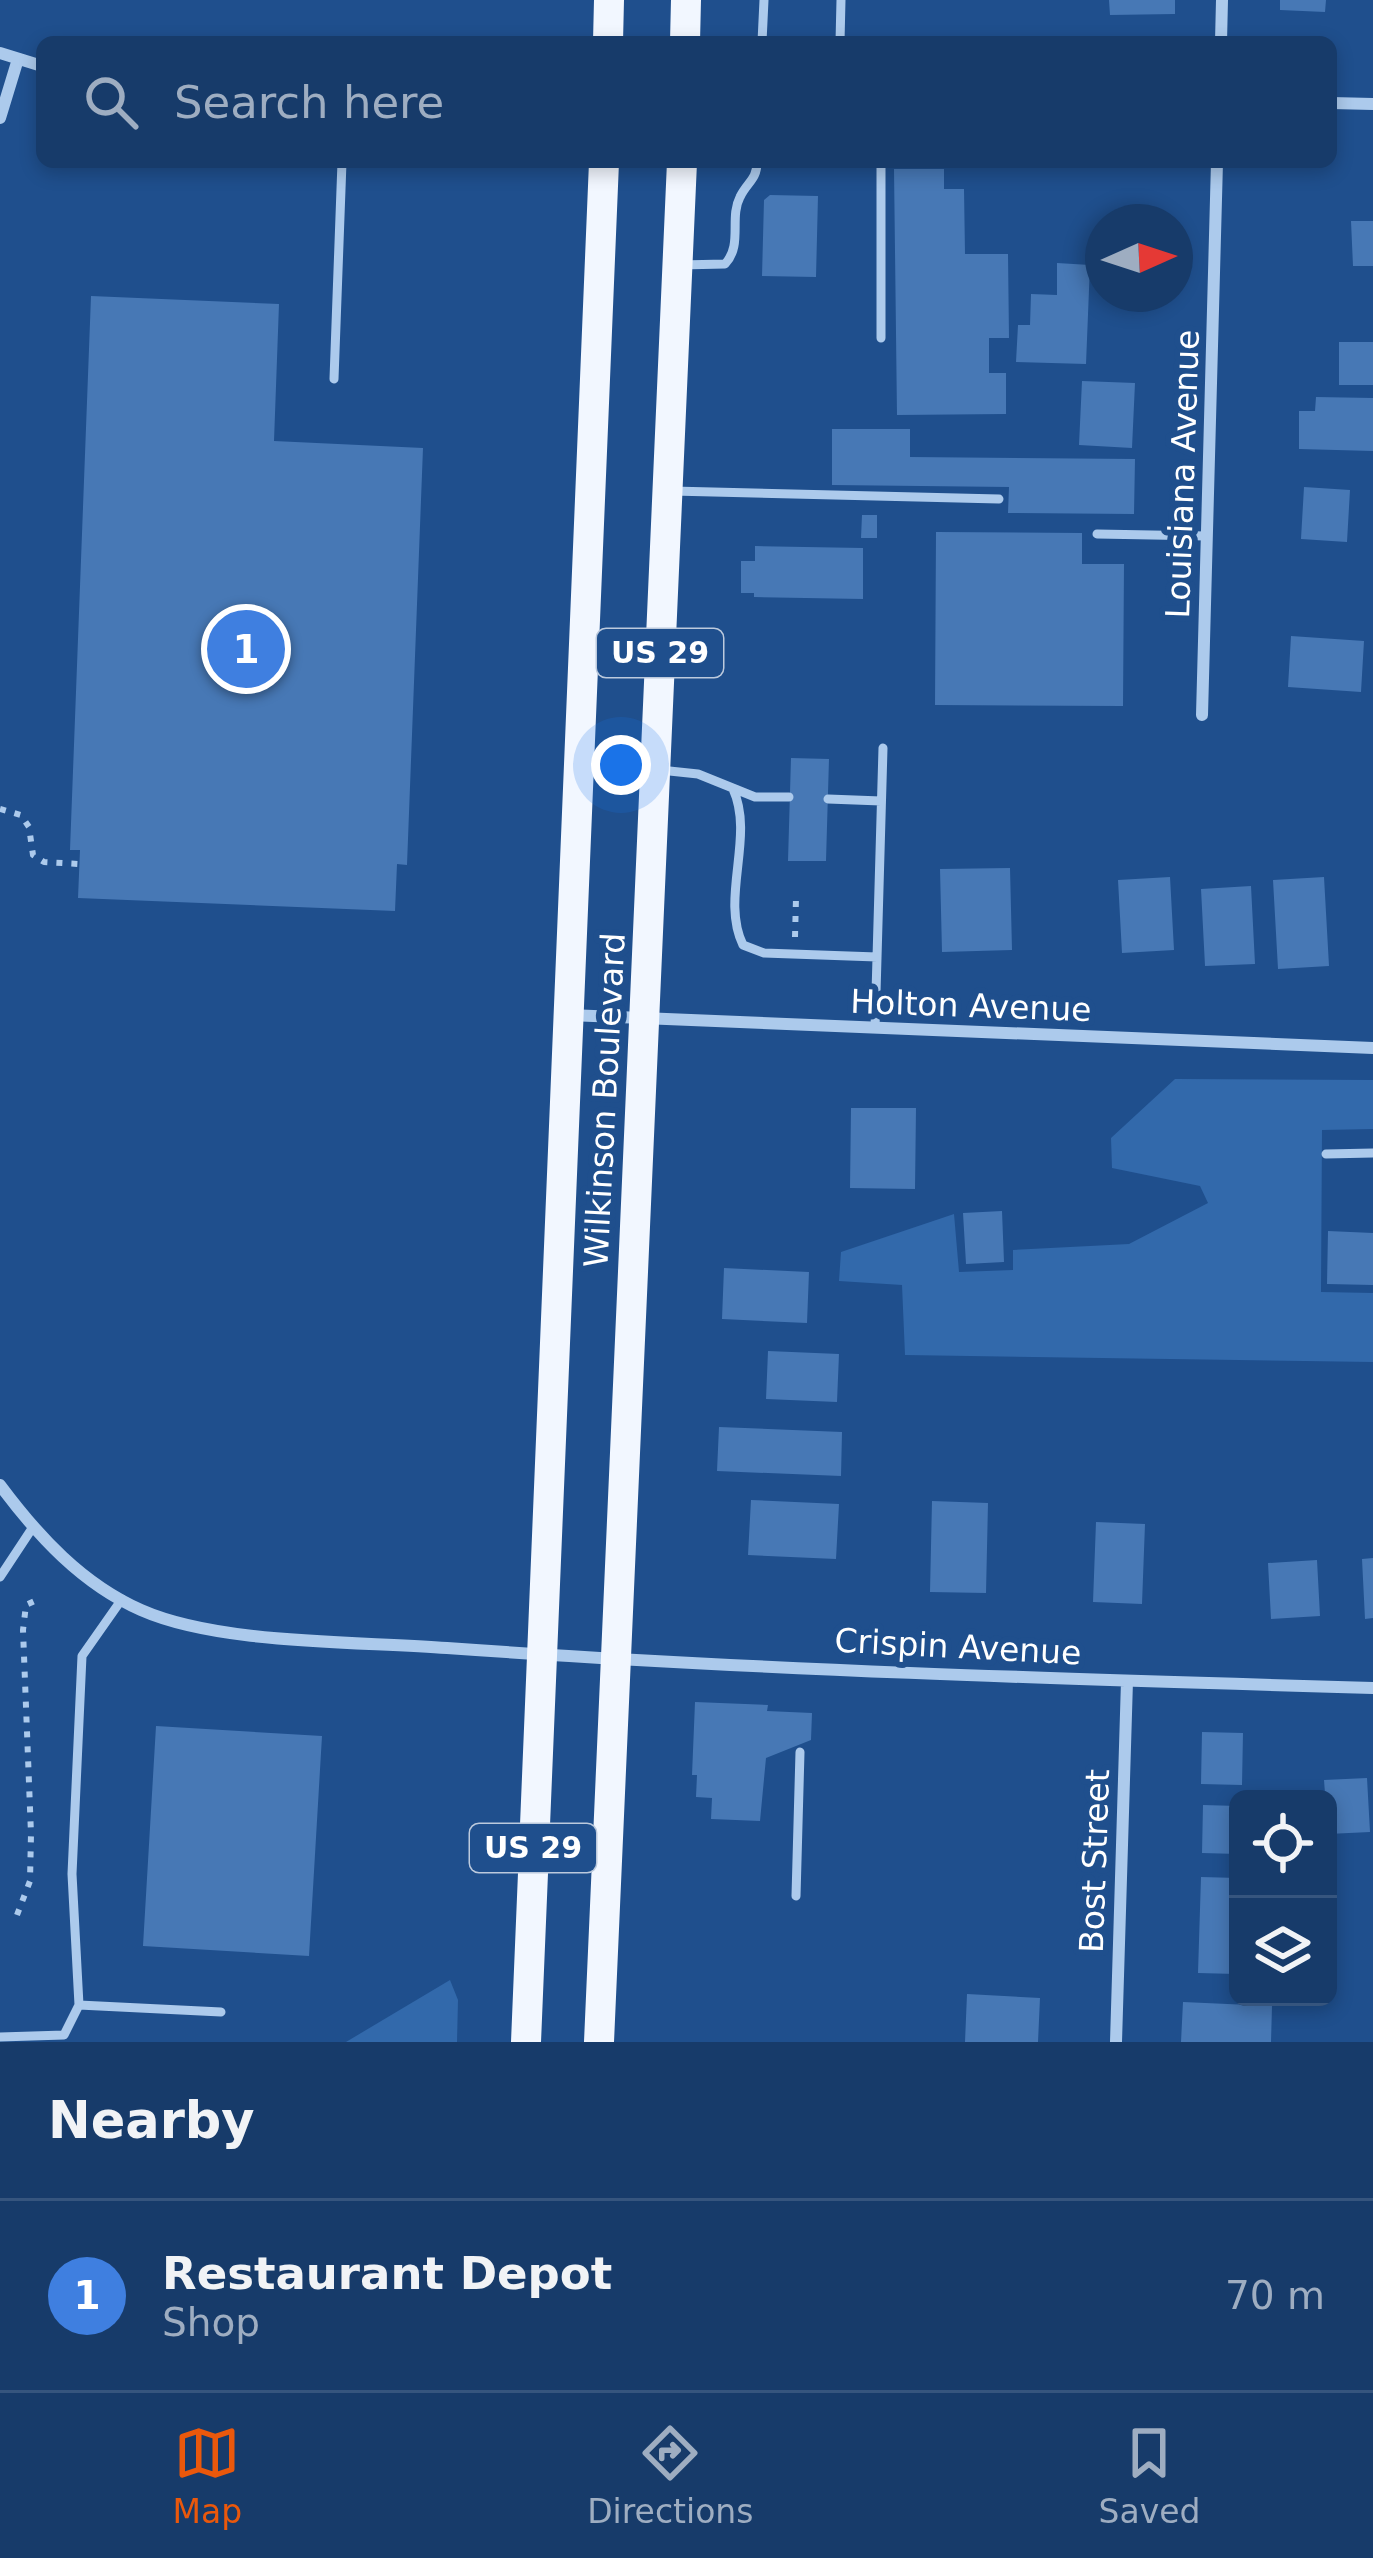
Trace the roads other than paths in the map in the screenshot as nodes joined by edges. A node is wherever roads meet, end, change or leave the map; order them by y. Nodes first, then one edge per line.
1 (609, 0) edge
2 (686, 0) edge
3 (764, 0) edge
4 (841, 0) edge
5 (1222, 0) edge
6 (608, 36) edge
7 (685, 36) edge
8 (762, 36) edge
9 (840, 36) edge
10 (1220, 36) edge
11 (0, 53) edge
12 (18, 58) junction
13 (36, 64) edge
14 (1337, 104) edge
15 (1373, 104) edge
16 (0, 118) edge
17 (342, 168) edge
18 (604, 168) edge
19 (682, 168) edge
20 (757, 168) edge
21 (881, 168) edge
22 (1217, 168) edge
23 (677, 265) junction
24 (881, 338) dead end
25 (334, 379) dead end
26 (667, 491) junction
27 (999, 500) dead end
28 (1097, 534) dead end
29 (1207, 536) junction
30 (1202, 715) dead end
31 (883, 748) dead end
32 (655, 770) junction
33 (733, 789) junction
34 (789, 797) dead end
35 (828, 799) dead end
36 (881, 801) junction
37 (877, 957) junction
38 (568, 1015) junction
39 (643, 1019) junction
40 (875, 1028) junction
41 (1373, 1048) edge
42 (1373, 1153) edge
43 (1326, 1154) dead end
44 (0, 1485) edge
45 (33, 1527) junction
46 (0, 1577) edge
47 (122, 1599) junction
48 (540, 1654) junction
49 (615, 1658) junction
50 (1127, 1681) junction
51 (1373, 1688) edge
52 (800, 1752) dead end
53 (796, 1896) dead end
54 (79, 2006) junction
55 (221, 2012) dead end
56 (0, 2037) edge
57 (526, 2042) edge
58 (599, 2042) edge
59 (1116, 2042) edge

1 - 6 main road
2 - 7 main road
3 - 8 lane
4 - 9 lane
5 - 10 street
11 - 12 street
12 - 13 street
12 - 16 street
14 - 15 street
17 - 25 lane
18 - 38 main road, Wilkinson Boulevard / US 29
19 - 23 main road, Wilkinson Boulevard / US 29
20 - 23 lane
21 - 24 lane
22 - 29 street, Louisiana Avenue
23 - 26 main road, Wilkinson Boulevard / US 29
26 - 27 lane
26 - 32 main road, Wilkinson Boulevard / US 29
28 - 29 lane
29 - 30 street, Louisiana Avenue
31 - 36 lane
32 - 33 lane
32 - 39 main road, Wilkinson Boulevard / US 29
33 - 34 lane
33 - 37 lane
35 - 36 lane
36 - 37 lane
37 - 40 lane
38 - 39 street, Holton Avenue
38 - 48 main road, Wilkinson Boulevard / US 29
39 - 40 street, Holton Avenue
39 - 49 main road, Wilkinson Boulevard / US 29
40 - 41 street, Holton Avenue
42 - 43 lane
44 - 45 street, Crispin Avenue
45 - 46 lane
45 - 47 street, Crispin Avenue
47 - 48 street, Crispin Avenue
47 - 54 lane
48 - 49 street, Crispin Avenue
48 - 57 main road, Wilkinson Boulevard / US 29
49 - 50 street, Crispin Avenue
49 - 58 main road, Wilkinson Boulevard / US 29
50 - 51 street, Crispin Avenue
50 - 59 street, Bost Street
52 - 53 lane
54 - 55 lane
54 - 56 lane

